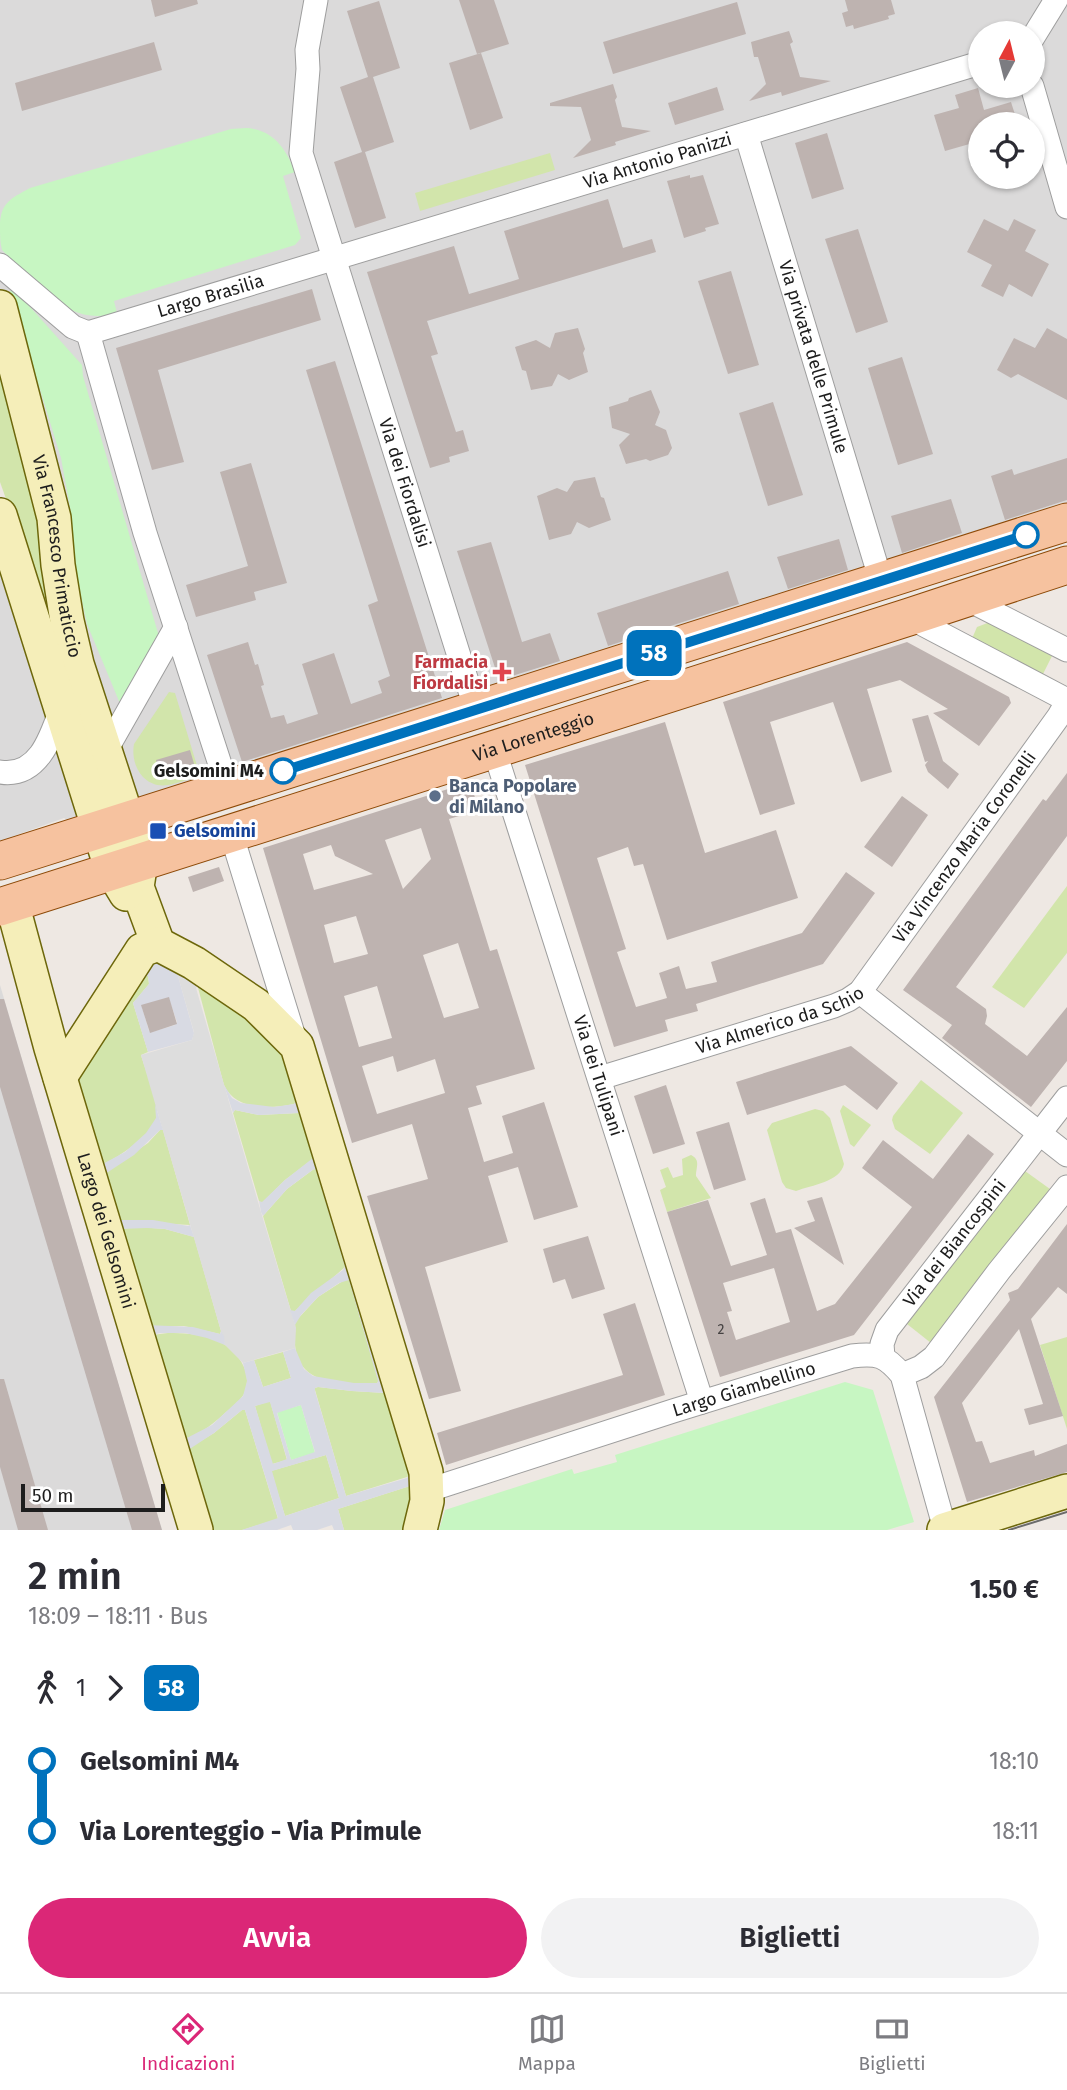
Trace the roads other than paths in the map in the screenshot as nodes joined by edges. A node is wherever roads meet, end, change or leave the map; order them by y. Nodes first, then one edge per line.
1 (316, 0) edge
2 (1056, 0) edge
3 (1043, 21) edge
4 (968, 67) edge
5 (1035, 98) edge
6 (746, 134) junction
7 (1067, 207) edge
8 (334, 258) junction
9 (0, 265) edge
10 (0, 307) edge
11 (88, 333) junction
12 (7, 360) edge
13 (0, 514) edge
14 (1067, 522) edge
15 (1067, 565) edge
16 (881, 581) junction
17 (965, 598) junction
18 (909, 617) junction
19 (176, 627) junction
20 (1067, 650) edge
21 (62, 665) junction
22 (1067, 701) edge
23 (61, 709) junction
24 (476, 710) junction
25 (494, 749) junction
26 (105, 752) junction
27 (7, 772) edge
28 (228, 789) junction
29 (113, 824) junction
30 (231, 833) junction
31 (0, 861) edge
32 (126, 866) junction
33 (6, 905) edge
34 (150, 947) junction
35 (860, 992) junction
36 (297, 1046) junction
37 (60, 1076) junction
38 (600, 1078) junction
39 (1067, 1098) edge
40 (1039, 1133) junction
41 (1067, 1155) edge
42 (1067, 1187) edge
43 (883, 1357) junction
44 (902, 1376) junction
45 (702, 1402) junction
46 (426, 1491) junction
47 (1067, 1491) edge
48 (196, 1530) edge
49 (420, 1530) edge
50 (945, 1530) edge

1 - 8 street
2 - 3 street
4 - 6 street, Via Antonio Panizzi
5 - 7 street
6 - 8 street, Via Antonio Panizzi
6 - 16 street, Via privata delle Primule
8 - 11 street, Largo Brasilia
8 - 24 street, Via dei Fiordalisi
9 - 11 street
10 - 12 street
11 - 19 street
12 - 21 street, Via Francesco Primaticcio
13 - 21 street, Via Francesco Primaticcio
14 - 16 main road
15 - 17 main road, Via Lorenteggio
16 - 24 main road
17 - 18 main road, Via Lorenteggio
17 - 20 street
18 - 22 street
18 - 25 main road, Via Lorenteggio
19 - 26 street
19 - 28 street
21 - 23 street, Via Francesco Primaticcio
21 - 26 street, Via Francesco Primaticcio
22 - 35 street, Via Vincenzo Maria Coronelli
23 - 27 street
23 - 29 street, Via Francesco Primaticcio
24 - 28 main road
25 - 30 main road, Via Lorenteggio
25 - 38 street, Via dei Tulipani
26 - 29 street, Via Francesco Primaticcio
28 - 29 main road
29 - 31 main road
29 - 32 street, Via Francesco Primaticcio
30 - 32 main road, Via Lorenteggio
30 - 36 street
32 - 33 main road, Via Lorenteggio
32 - 34 street
33 - 37 street, Largo dei Gelsomini
34 - 36 street
34 - 37 street
35 - 38 street, Via Almerico da Schio
35 - 40 street, Via Almerico da Schio
36 - 46 street
37 - 48 street, Largo dei Gelsomini
38 - 45 street, Via dei Tulipani
39 - 40 street, Via dei Biancospini
40 - 41 street
40 - 43 street, Via dei Biancospini
42 - 44 street
43 - 44 street
43 - 45 street, Largo Giambellino
44 - 50 street
45 - 46 street, Largo Giambellino
46 - 49 street
47 - 50 street

